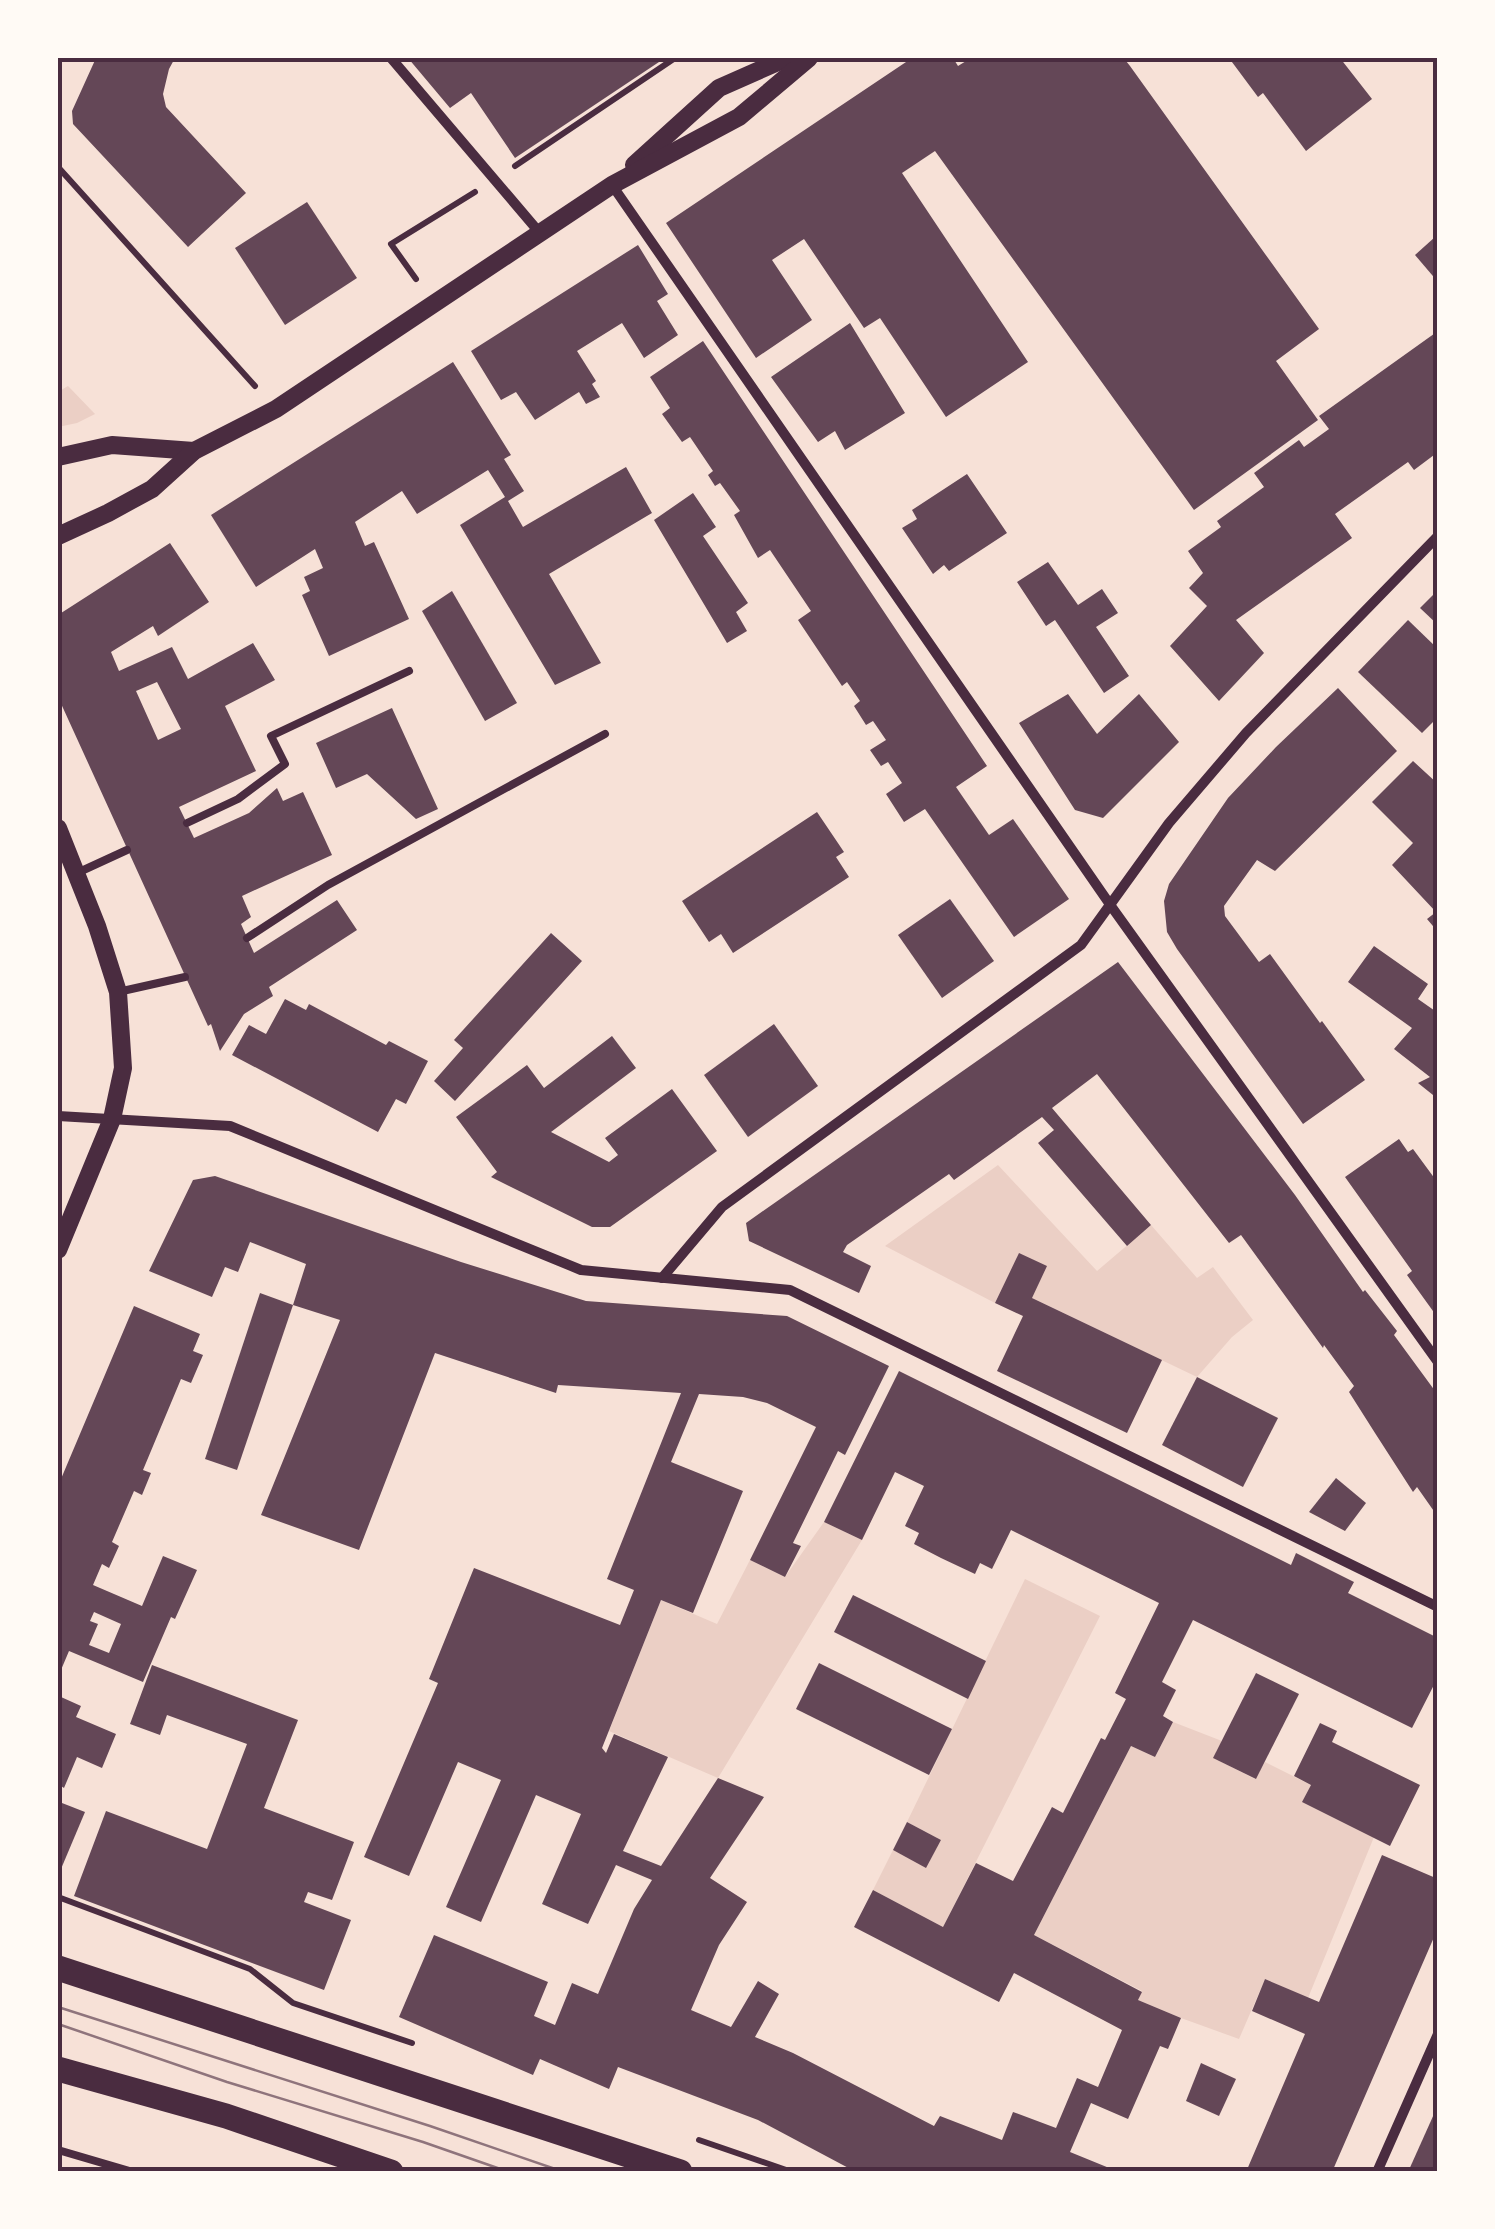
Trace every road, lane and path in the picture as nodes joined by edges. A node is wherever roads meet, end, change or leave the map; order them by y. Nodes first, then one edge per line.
1 (391, 58) edge
2 (787, 58) edge
3 (809, 58) edge
4 (58, 167) edge
5 (612, 185) junction
6 (539, 232) junction
7 (276, 409) junction
8 (194, 451) junction
9 (58, 457) edge
10 (58, 536) edge
11 (1438, 536) edge
12 (408, 670) dead end
13 (606, 734) dead end
14 (187, 823) dead end
15 (58, 828) edge
16 (127, 850) dead end
17 (77, 873) junction
18 (1111, 906) junction
19 (247, 938) dead end
20 (185, 977) dead end
21 (118, 992) junction
22 (58, 1116) edge
23 (112, 1119) junction
24 (58, 1250) edge
25 (662, 1278) junction
26 (1438, 1362) edge
27 (1438, 1607) edge
28 (58, 1897) edge
29 (58, 1968) edge
30 (1438, 2034) edge
31 (422, 2047) dead end
32 (58, 2068) edge
33 (681, 2134) dead end
34 (58, 2150) edge
35 (133, 2172) edge
36 (391, 2172) edge
37 (680, 2172) edge
38 (792, 2172) edge
39 (1377, 2172) edge

1 - 6 street
2 - 5 street
3 - 5 street
4 - 7 path
5 - 6 street
5 - 18 street
6 - 7 street
7 - 8 street
8 - 9 street
8 - 10 street
11 - 18 street
12 - 14 lane
13 - 19 lane
15 - 17 street
16 - 17 lane
17 - 21 street
18 - 25 street
18 - 26 street
20 - 21 lane
21 - 23 street
22 - 23 street
23 - 24 street
23 - 25 street
25 - 27 street
28 - 31 path
29 - 37 main road
30 - 39 street
32 - 36 main road
33 - 38 path
34 - 35 lane

